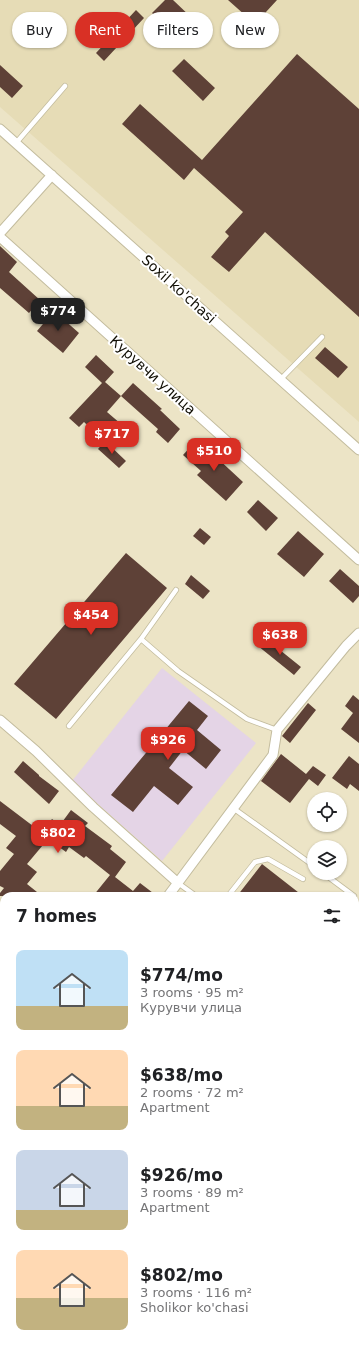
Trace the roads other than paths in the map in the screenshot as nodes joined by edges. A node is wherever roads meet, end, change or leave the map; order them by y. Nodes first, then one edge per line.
1 (65, 86) dead end
2 (0, 129) edge
3 (16, 143) junction
4 (52, 175) junction
5 (0, 233) edge
6 (0, 237) edge
7 (322, 336) dead end
8 (280, 380) junction
9 (359, 450) edge
10 (359, 560) edge
11 (176, 590) dead end
12 (359, 633) edge
13 (141, 639) junction
14 (0, 720) edge
15 (69, 726) dead end
16 (277, 730) junction
17 (233, 808) junction
18 (307, 861) edge
19 (303, 879) dead end
20 (333, 880) edge
21 (178, 883) junction
22 (171, 892) edge
23 (190, 892) edge
24 (231, 892) edge
25 (349, 892) edge

1 - 3 lane
2 - 3 street, Soxil ko'chasi
3 - 4 street, Soxil ko'chasi
4 - 5 street
4 - 8 street, Soxil ko'chasi
6 - 10 street, Курувчи улица
7 - 8 lane
8 - 9 street, Soxil ko'chasi
11 - 13 lane
12 - 16 street
13 - 15 lane
13 - 16 lane
14 - 21 street
16 - 17 street
17 - 18 lane
17 - 21 street
19 - 24 lane
20 - 25 lane
21 - 22 street
21 - 23 lane

